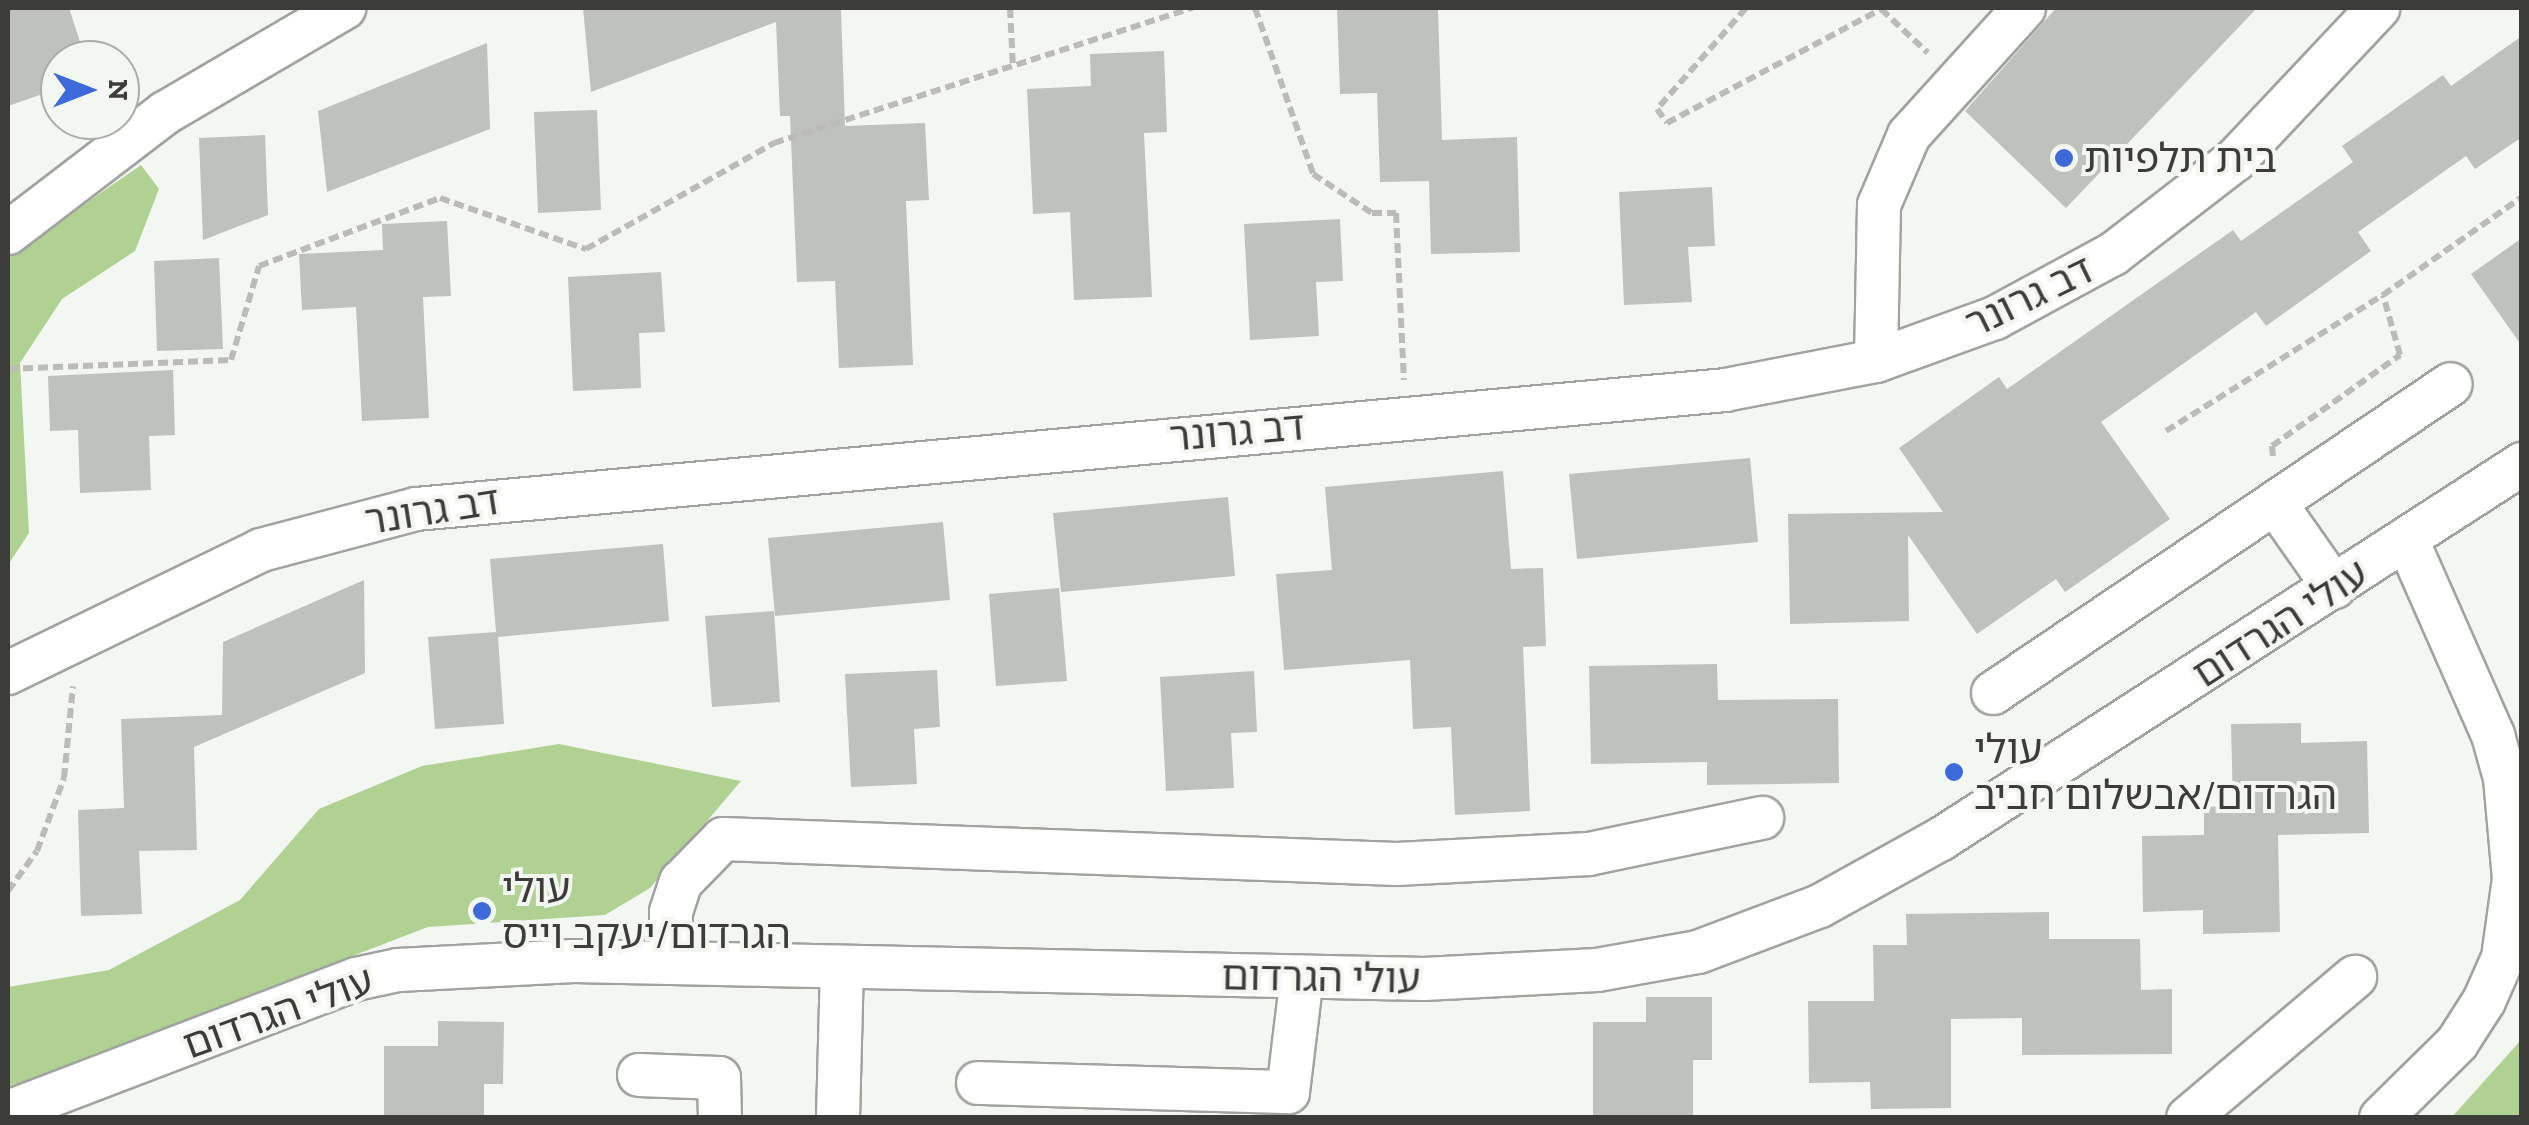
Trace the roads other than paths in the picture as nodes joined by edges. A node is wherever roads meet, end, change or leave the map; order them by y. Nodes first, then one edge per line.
1 (344, 8) edge
2 (2024, 8) edge
3 (2378, 8) edge
4 (8, 233) edge
5 (1876, 361) junction
6 (2450, 384) dead end
7 (2522, 464) edge
8 (2275, 502) junction
9 (2407, 540) junction
10 (2334, 587) junction
11 (8, 673) edge
12 (1992, 692) dead end
13 (1762, 818) dead end
14 (671, 963) junction
15 (842, 967) junction
16 (2355, 977) dead end
17 (1302, 978) junction
18 (639, 1075) dead end
19 (978, 1083) dead end
20 (8, 1112) edge
21 (2203, 1112) edge
22 (720, 1118) edge
23 (838, 1118) edge
24 (2381, 1118) edge

1 - 4 street
2 - 5 street
3 - 5 street, דב גרונר
5 - 11 street, דב גרונר
6 - 8 street
7 - 9 street, עולי הגרדום
8 - 10 street
8 - 12 street
9 - 10 street, עולי הגרדום
9 - 24 street
10 - 17 street, עולי הגרדום
13 - 14 street
14 - 15 street, עולי הגרדום
14 - 20 street, עולי הגרדום
15 - 17 street, עולי הגרדום
15 - 23 street
16 - 21 street
17 - 19 street
18 - 22 street

